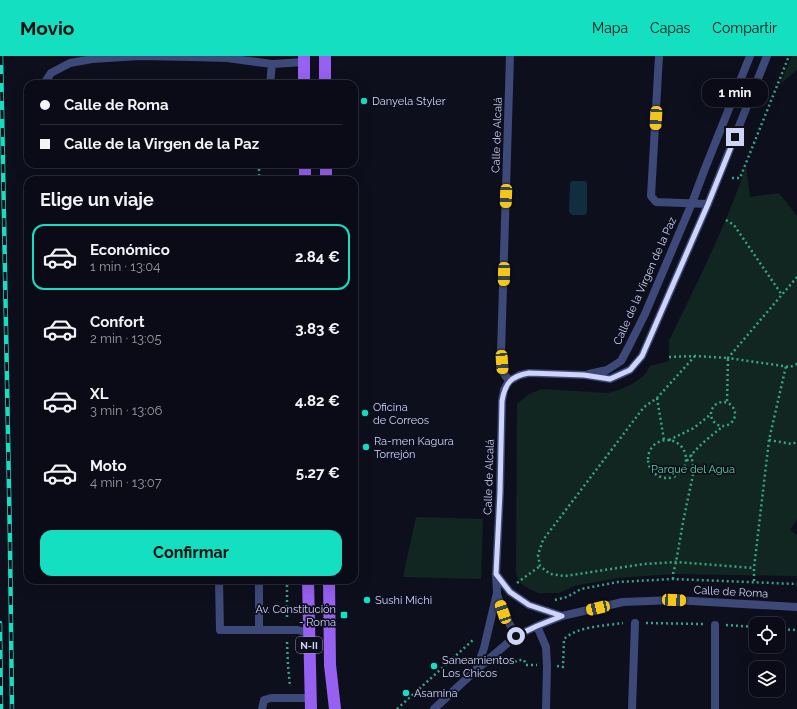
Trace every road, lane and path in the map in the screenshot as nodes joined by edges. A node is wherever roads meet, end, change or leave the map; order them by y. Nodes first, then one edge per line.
1 (325, 56) edge
2 (510, 56) edge
3 (659, 56) edge
4 (750, 56) edge
5 (767, 56) edge
6 (789, 56) edge
7 (304, 59) edge
8 (272, 64) junction
9 (46, 80) edge
10 (270, 80) edge
11 (304, 80) edge
12 (325, 80) edge
13 (719, 178) junction
14 (692, 203) junction
15 (708, 204) junction
16 (726, 220) dead end
17 (797, 277) edge
18 (782, 295) junction
19 (694, 356) junction
20 (669, 357) dead end
21 (728, 358) junction
22 (797, 364) edge
23 (786, 366) junction
24 (584, 375) junction
25 (509, 381) junction
26 (657, 398) junction
27 (727, 402) junction
28 (711, 414) junction
29 (722, 426) junction
30 (664, 440) junction
31 (669, 440) junction
32 (769, 440) junction
33 (797, 442) edge
34 (691, 454) junction
35 (687, 461) junction
36 (676, 562) junction
37 (540, 566) junction
38 (754, 568) junction
39 (496, 574) junction
40 (673, 579) junction
41 (754, 582) junction
42 (219, 584) edge
43 (259, 584) edge
44 (287, 584) edge
45 (308, 584) edge
46 (329, 584) edge
47 (797, 584) edge
48 (520, 588) dead end
49 (497, 593) junction
50 (552, 600) dead end
51 (797, 607) edge
52 (562, 616) junction
53 (635, 622) junction
54 (715, 624) junction
55 (537, 626) junction
56 (749, 626) edge
57 (785, 629) edge
58 (259, 630) junction
59 (287, 630) junction
60 (797, 630) edge
61 (308, 633) junction
62 (488, 634) junction
63 (516, 636) junction
64 (502, 648) junction
65 (547, 666) junction
66 (476, 670) junction
67 (291, 698) junction
68 (310, 704) edge
69 (262, 709) edge
70 (335, 709) edge
71 (397, 709) edge
72 (434, 709) edge
73 (546, 709) edge
74 (632, 709) edge
75 (715, 709) edge

1 - 12 main road
2 - 25 street, Calle de Alcalá
3 - 14 street
4 - 14 street, Calle de la Virgen de la Paz
5 - 13 street
6 - 13 path
7 - 8 street
7 - 11 main road
8 - 9 street
8 - 10 street
13 - 15 street
14 - 15 street
14 - 24 street, Calle de la Virgen de la Paz
15 - 24 street
16 - 18 path
17 - 18 path
18 - 21 path
19 - 20 path
19 - 21 path
19 - 26 path
21 - 23 path
21 - 27 path
22 - 23 path
23 - 32 path
24 - 25 street
25 - 39 street, Calle de Alcalá
26 - 30 path
26 - 37 path
27 - 28 path
27 - 29 path
28 - 29 path
28 - 31 path
29 - 34 path
30 - 31 path
30 - 35 path
31 - 35 path
32 - 33 path
32 - 38 path
34 - 35 path
34 - 36 path
36 - 37 path
36 - 38 path
36 - 40 path
37 - 48 path
38 - 41 path
39 - 49 street, Calle de Alcalá
39 - 52 street
40 - 41 path
40 - 50 path
41 - 47 path
42 - 58 street
43 - 58 street
44 - 59 path
45 - 61 main road, N-II
46 - 70 main road, N-II
49 - 62 street, Calle de Alcalá
49 - 63 street, Calle de Alcalá
51 - 52 street, Calle de Roma
52 - 55 street, Calle de Roma
53 - 54 path
53 - 65 path
53 - 74 street
54 - 56 path
54 - 75 street
55 - 63 street, Calle de Roma
55 - 65 street
57 - 60 path
58 - 59 street
59 - 61 street
59 - 67 path
61 - 68 main road, N-II
62 - 66 street, Calle de Alcalá
62 - 71 path
63 - 64 street, Calle de Roma
64 - 65 path
64 - 66 street, Calle de Roma
65 - 73 street
66 - 72 street, Calle de Roma
67 - 68 street
67 - 69 street

